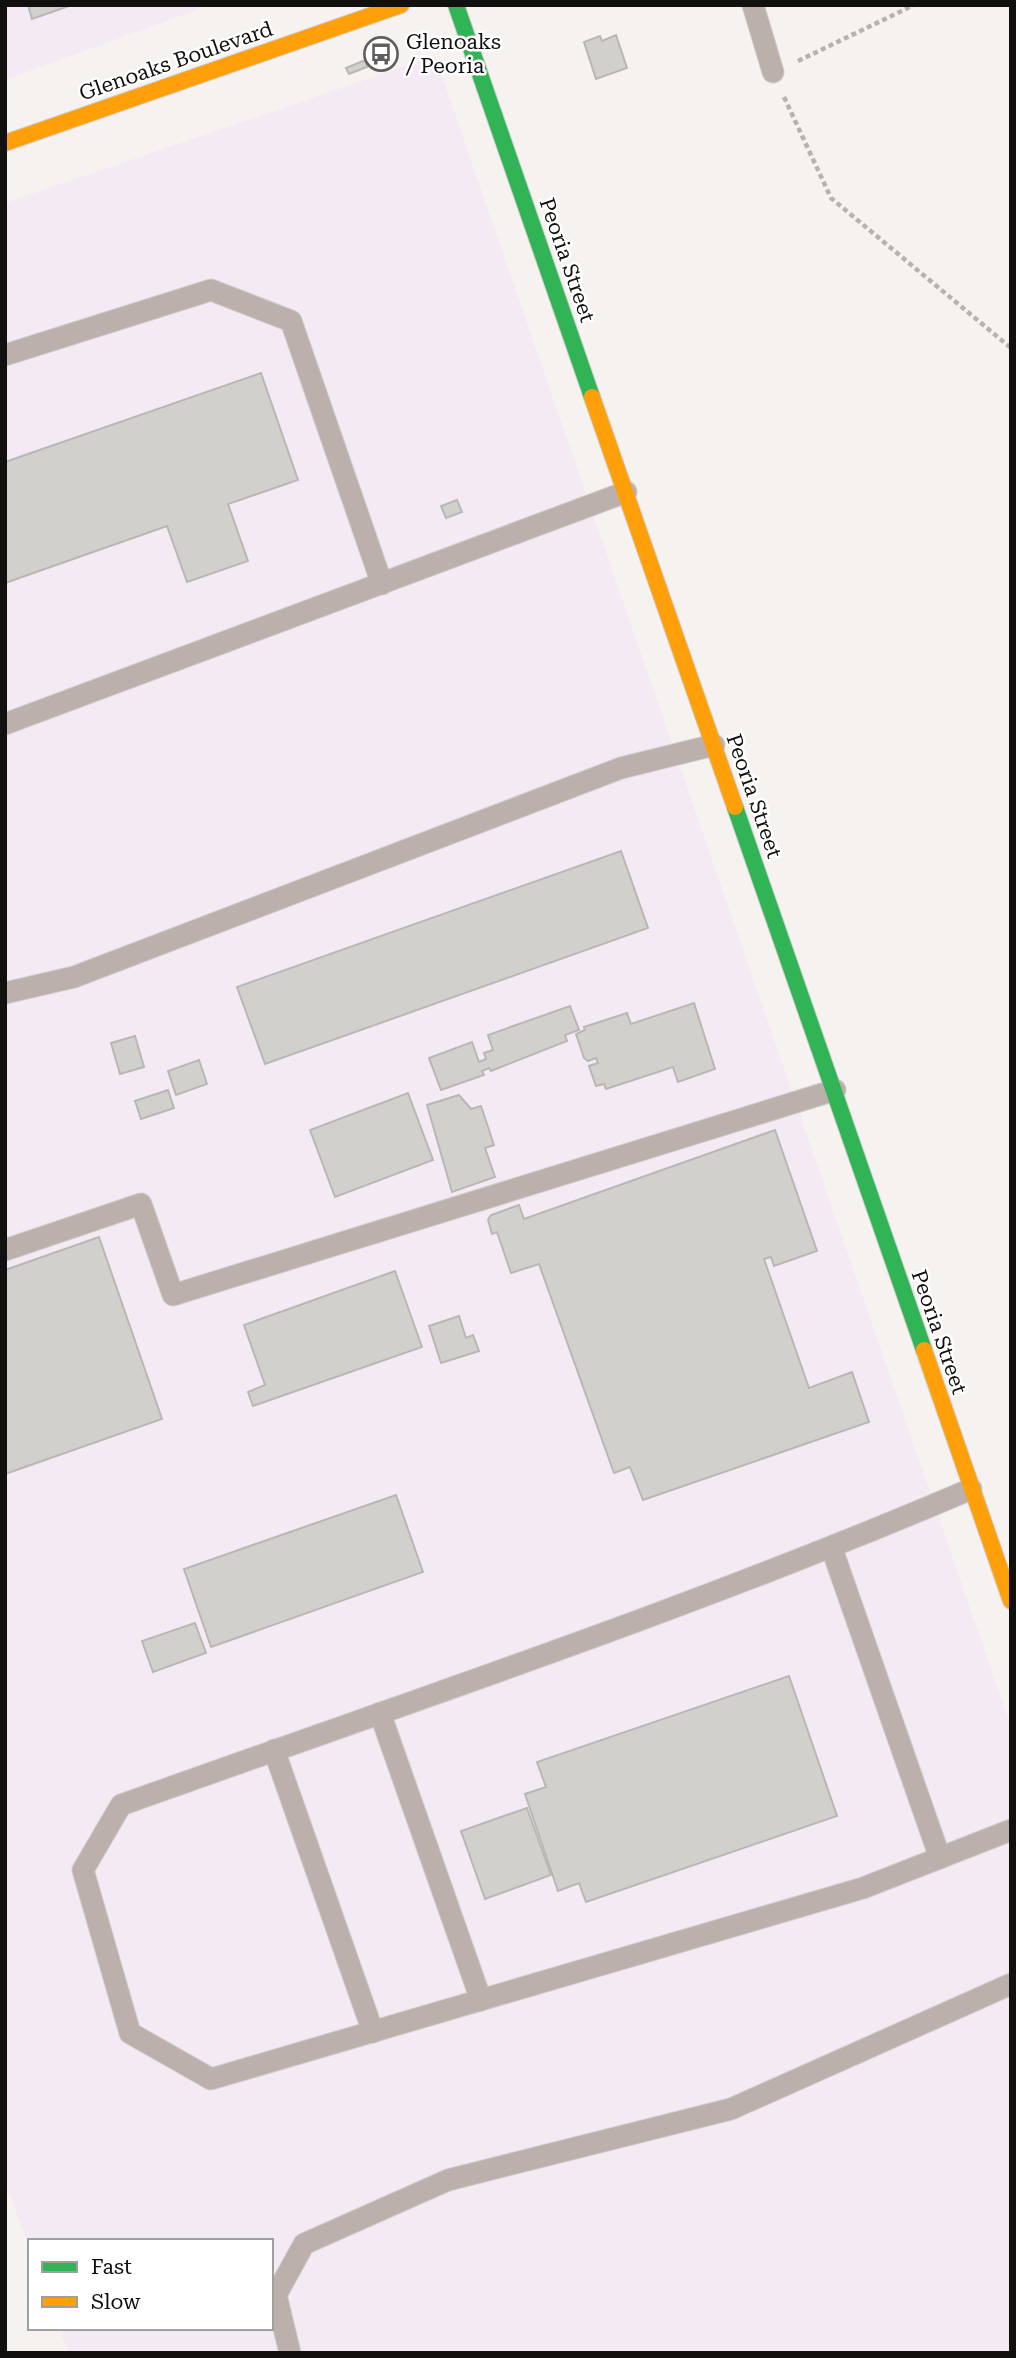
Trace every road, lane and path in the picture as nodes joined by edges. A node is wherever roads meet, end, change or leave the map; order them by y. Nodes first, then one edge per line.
1 (401, 5) edge
2 (456, 5) edge
3 (753, 5) edge
4 (914, 5) edge
5 (773, 72) junction
6 (5, 143) edge
7 (1011, 348) edge
8 (5, 355) edge
9 (626, 492) junction
10 (382, 584) junction
11 (5, 724) edge
12 (714, 745) junction
13 (5, 993) edge
14 (835, 1090) junction
15 (5, 1250) edge
16 (971, 1489) junction
17 (832, 1549) junction
18 (1011, 1601) edge
19 (380, 1713) junction
20 (274, 1750) junction
21 (1011, 1830) edge
22 (940, 1858) junction
23 (1011, 1984) edge
24 (481, 2000) junction
25 (373, 2032) junction
26 (290, 2353) edge

1 - 6 street, Glenoaks Boulevard
2 - 9 street, Peoria Street
3 - 5 lane
4 - 5 path
5 - 7 path
8 - 10 lane
9 - 10 lane
9 - 12 street, Peoria Street
10 - 11 lane
12 - 13 lane
12 - 14 street, Peoria Street
14 - 15 lane
14 - 16 street, Peoria Street
16 - 17 lane
16 - 18 street, Peoria Street
17 - 19 lane
17 - 22 lane
19 - 20 lane
19 - 24 lane
20 - 25 lane
20 - 25 lane
21 - 22 lane
22 - 24 lane
23 - 26 lane
24 - 25 lane

